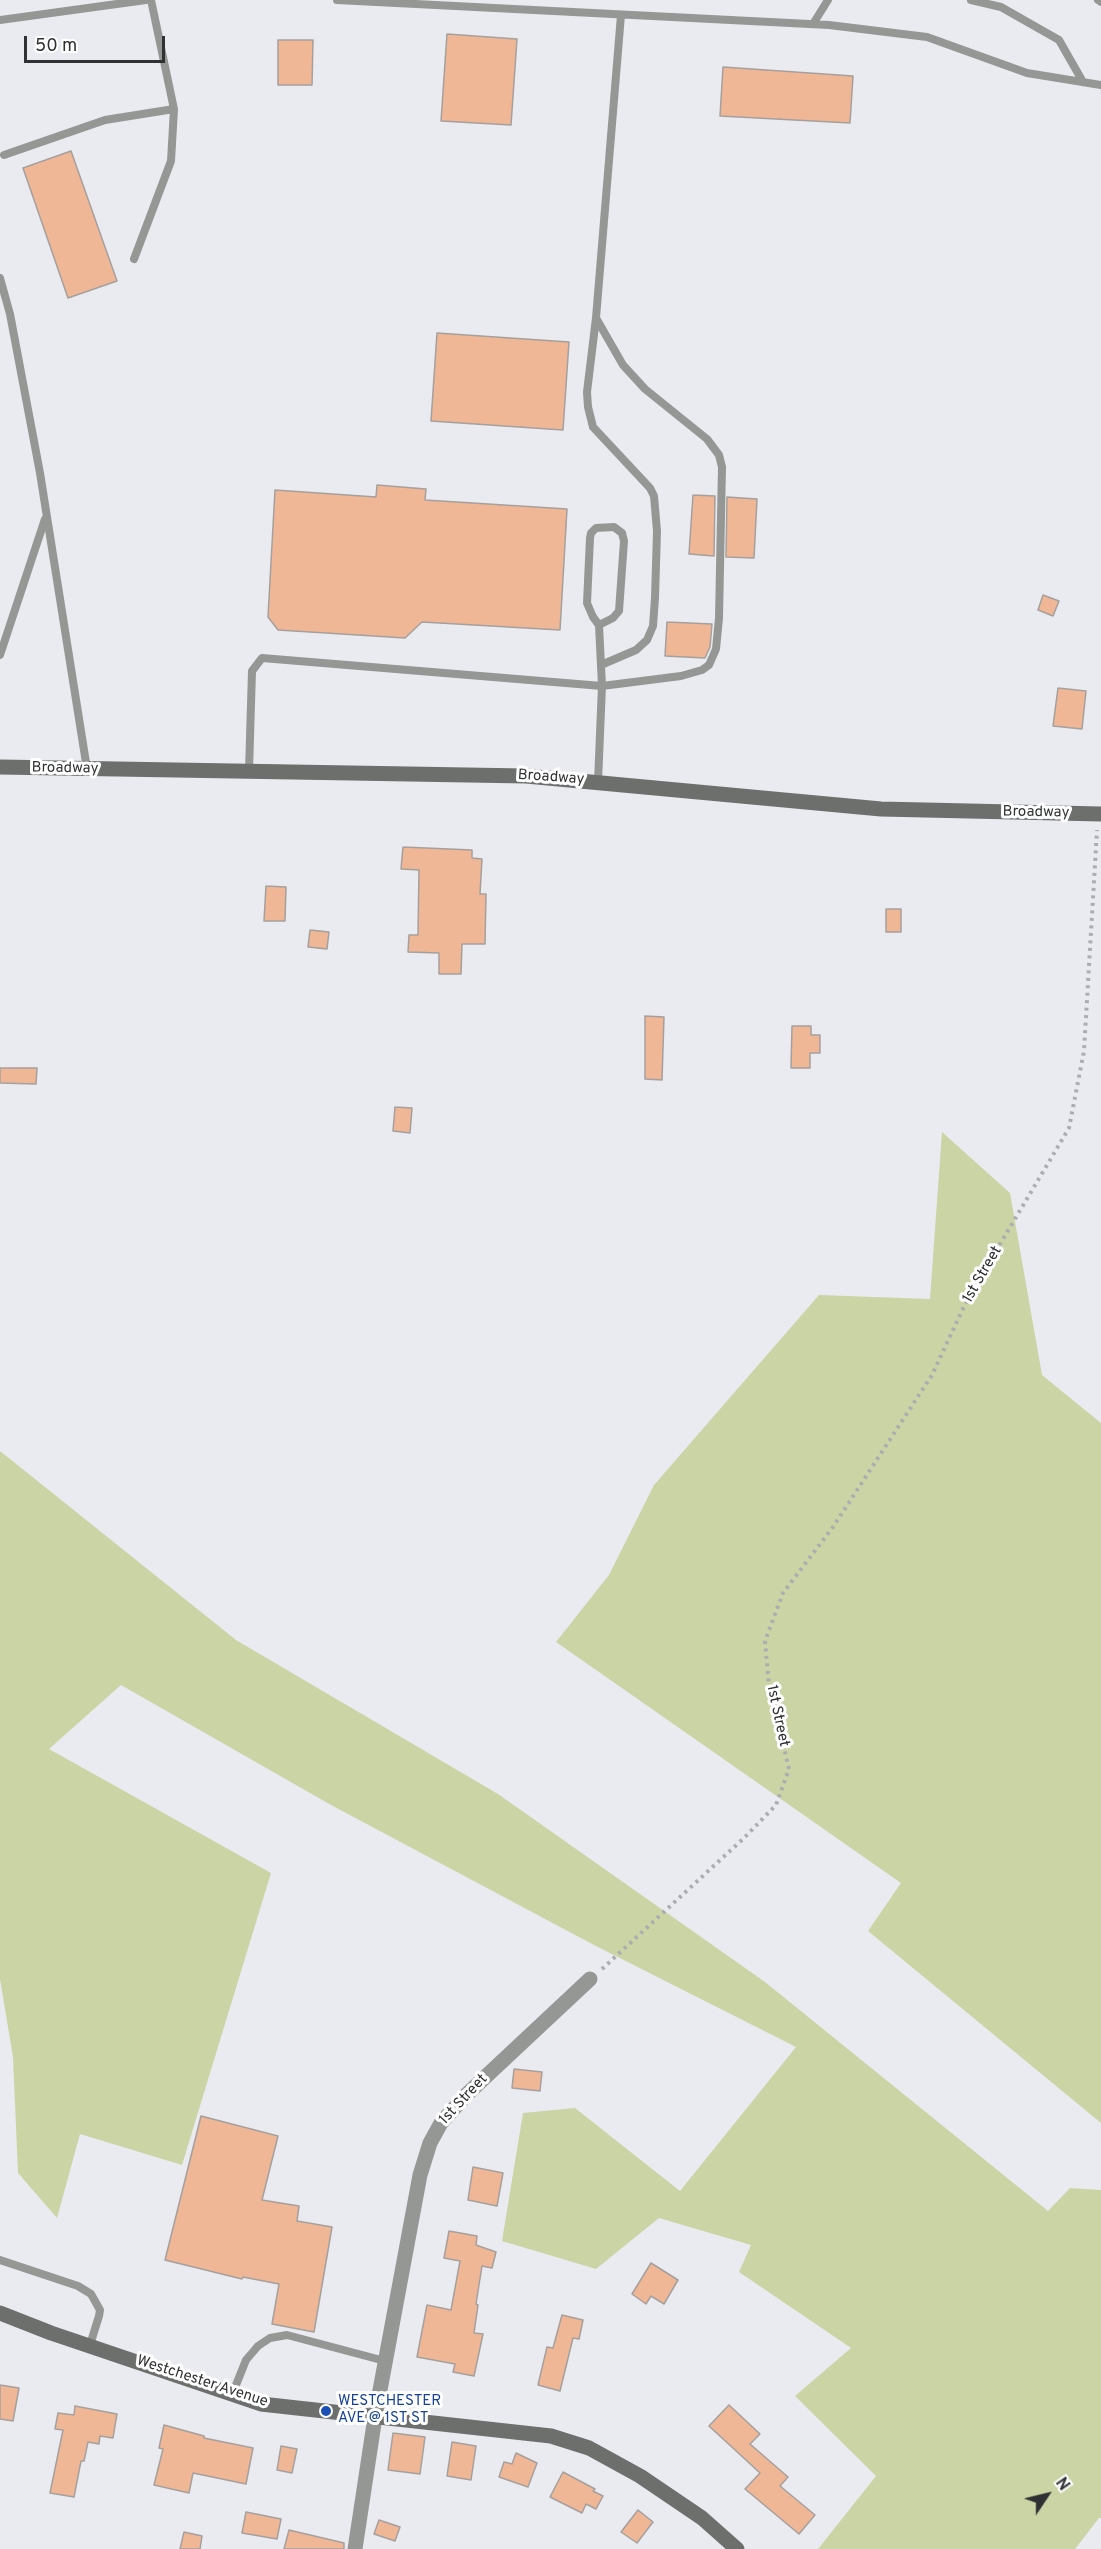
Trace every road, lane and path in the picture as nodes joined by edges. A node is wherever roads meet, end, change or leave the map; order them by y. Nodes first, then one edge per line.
1 (146, 0) edge
2 (151, 0) edge
3 (337, 0) edge
4 (828, 0) edge
5 (971, 0) edge
6 (621, 15) junction
7 (0, 21) edge
8 (813, 24) junction
9 (1083, 82) junction
10 (1101, 85) edge
11 (174, 109) junction
12 (3, 155) dead end
13 (134, 259) dead end
14 (0, 278) edge
15 (596, 318) junction
16 (46, 515) junction
17 (599, 625) junction
18 (0, 655) edge
19 (601, 665) junction
20 (602, 686) junction
21 (0, 767) edge
22 (87, 769) junction
23 (249, 771) junction
24 (598, 782) junction
25 (1099, 814) edge
26 (590, 1979) joint
27 (0, 2260) edge
28 (0, 2313) edge
29 (90, 2345) junction
30 (386, 2361) junction
31 (232, 2395) junction
32 (375, 2417) junction
33 (356, 2549) edge
34 (737, 2549) edge

1 - 7 lane
2 - 11 lane
3 - 6 lane
4 - 8 lane
5 - 9 lane
6 - 8 lane
6 - 15 lane
8 - 9 lane
9 - 10 lane
11 - 12 lane
11 - 13 lane
14 - 16 lane
15 - 19 lane
15 - 20 lane
16 - 18 lane
16 - 22 lane
17 - 17 lane
17 - 19 lane
19 - 20 lane
20 - 23 lane
20 - 24 lane
21 - 22 street, Broadway
22 - 23 street, Broadway
23 - 24 street, Broadway
24 - 25 street, Broadway
25 - 26 path, 1st Street
26 - 30 street, 1st Street
27 - 29 lane
28 - 29 street, Westchester Avenue
29 - 31 street, Westchester Avenue
30 - 31 lane
30 - 32 street, 1st Street
31 - 32 street, Westchester Avenue
32 - 33 street, 1st Street
32 - 34 street, Westchester Avenue

